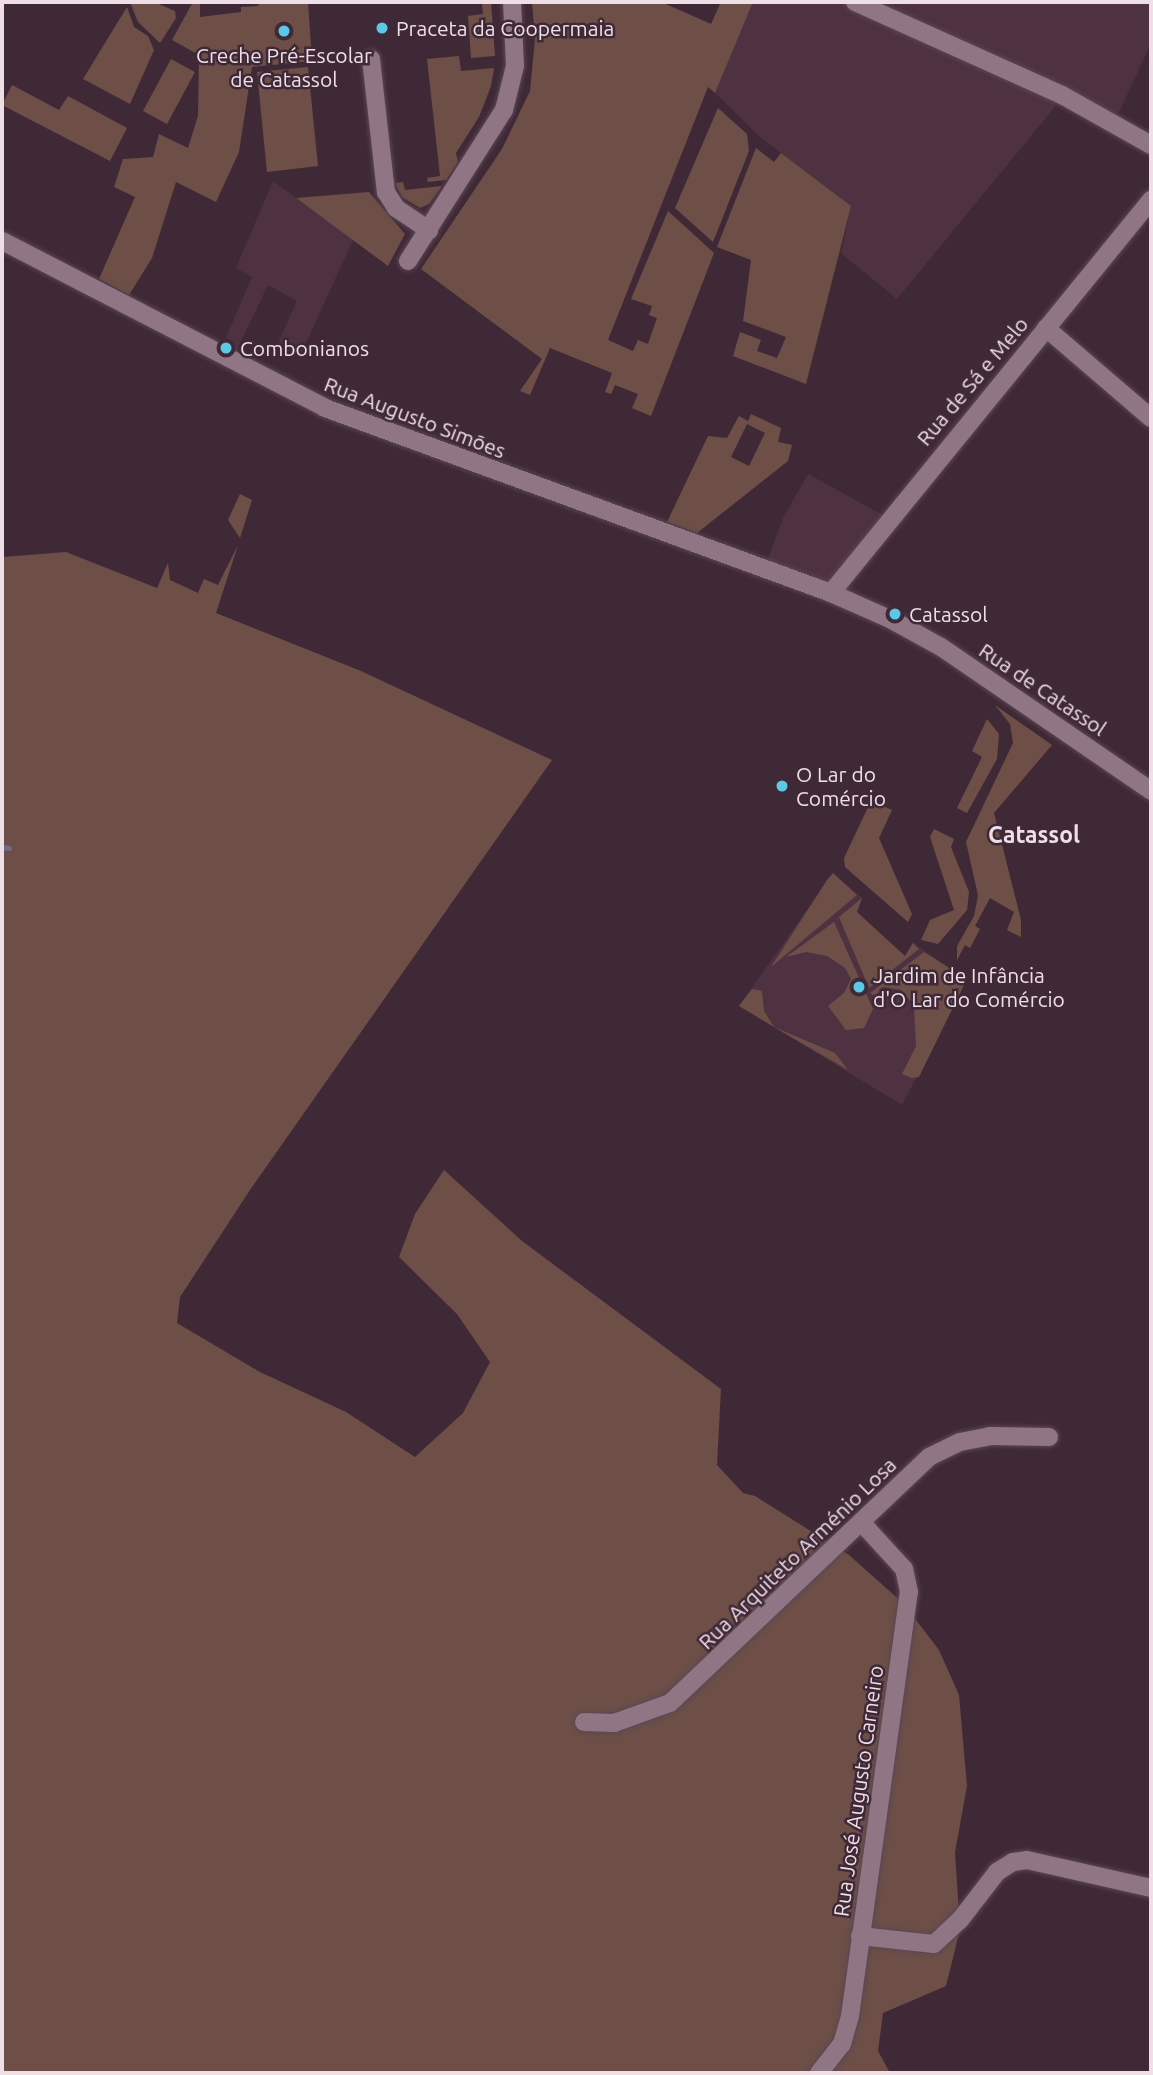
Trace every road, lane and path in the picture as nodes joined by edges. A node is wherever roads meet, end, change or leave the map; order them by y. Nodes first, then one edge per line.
1 (512, 2) edge
2 (855, 2) edge
3 (371, 59) dead end
4 (1151, 145) edge
5 (1151, 201) edge
6 (429, 230) junction
7 (2, 241) edge
8 (408, 261) dead end
9 (1046, 328) junction
10 (1151, 418) edge
11 (831, 593) junction
12 (1151, 791) edge
13 (1049, 1437) dead end
14 (863, 1522) junction
15 (584, 1722) dead end
16 (1151, 1888) edge
17 (860, 1936) junction
18 (819, 2073) edge

1 - 6 street
2 - 4 street
3 - 6 street
5 - 9 street, Rua de Sá e Melo
6 - 8 street
7 - 11 street, Rua Augusto Simões
9 - 10 street
9 - 11 street, Rua de Sá e Melo
11 - 12 street, Rua de Catassol
13 - 14 street, Rua Arquiteto Arménio Losa
14 - 15 street, Rua Arquiteto Arménio Losa
14 - 17 street, Rua José Augusto Carneiro
16 - 17 street
17 - 18 street, Rua José Augusto Carneiro

